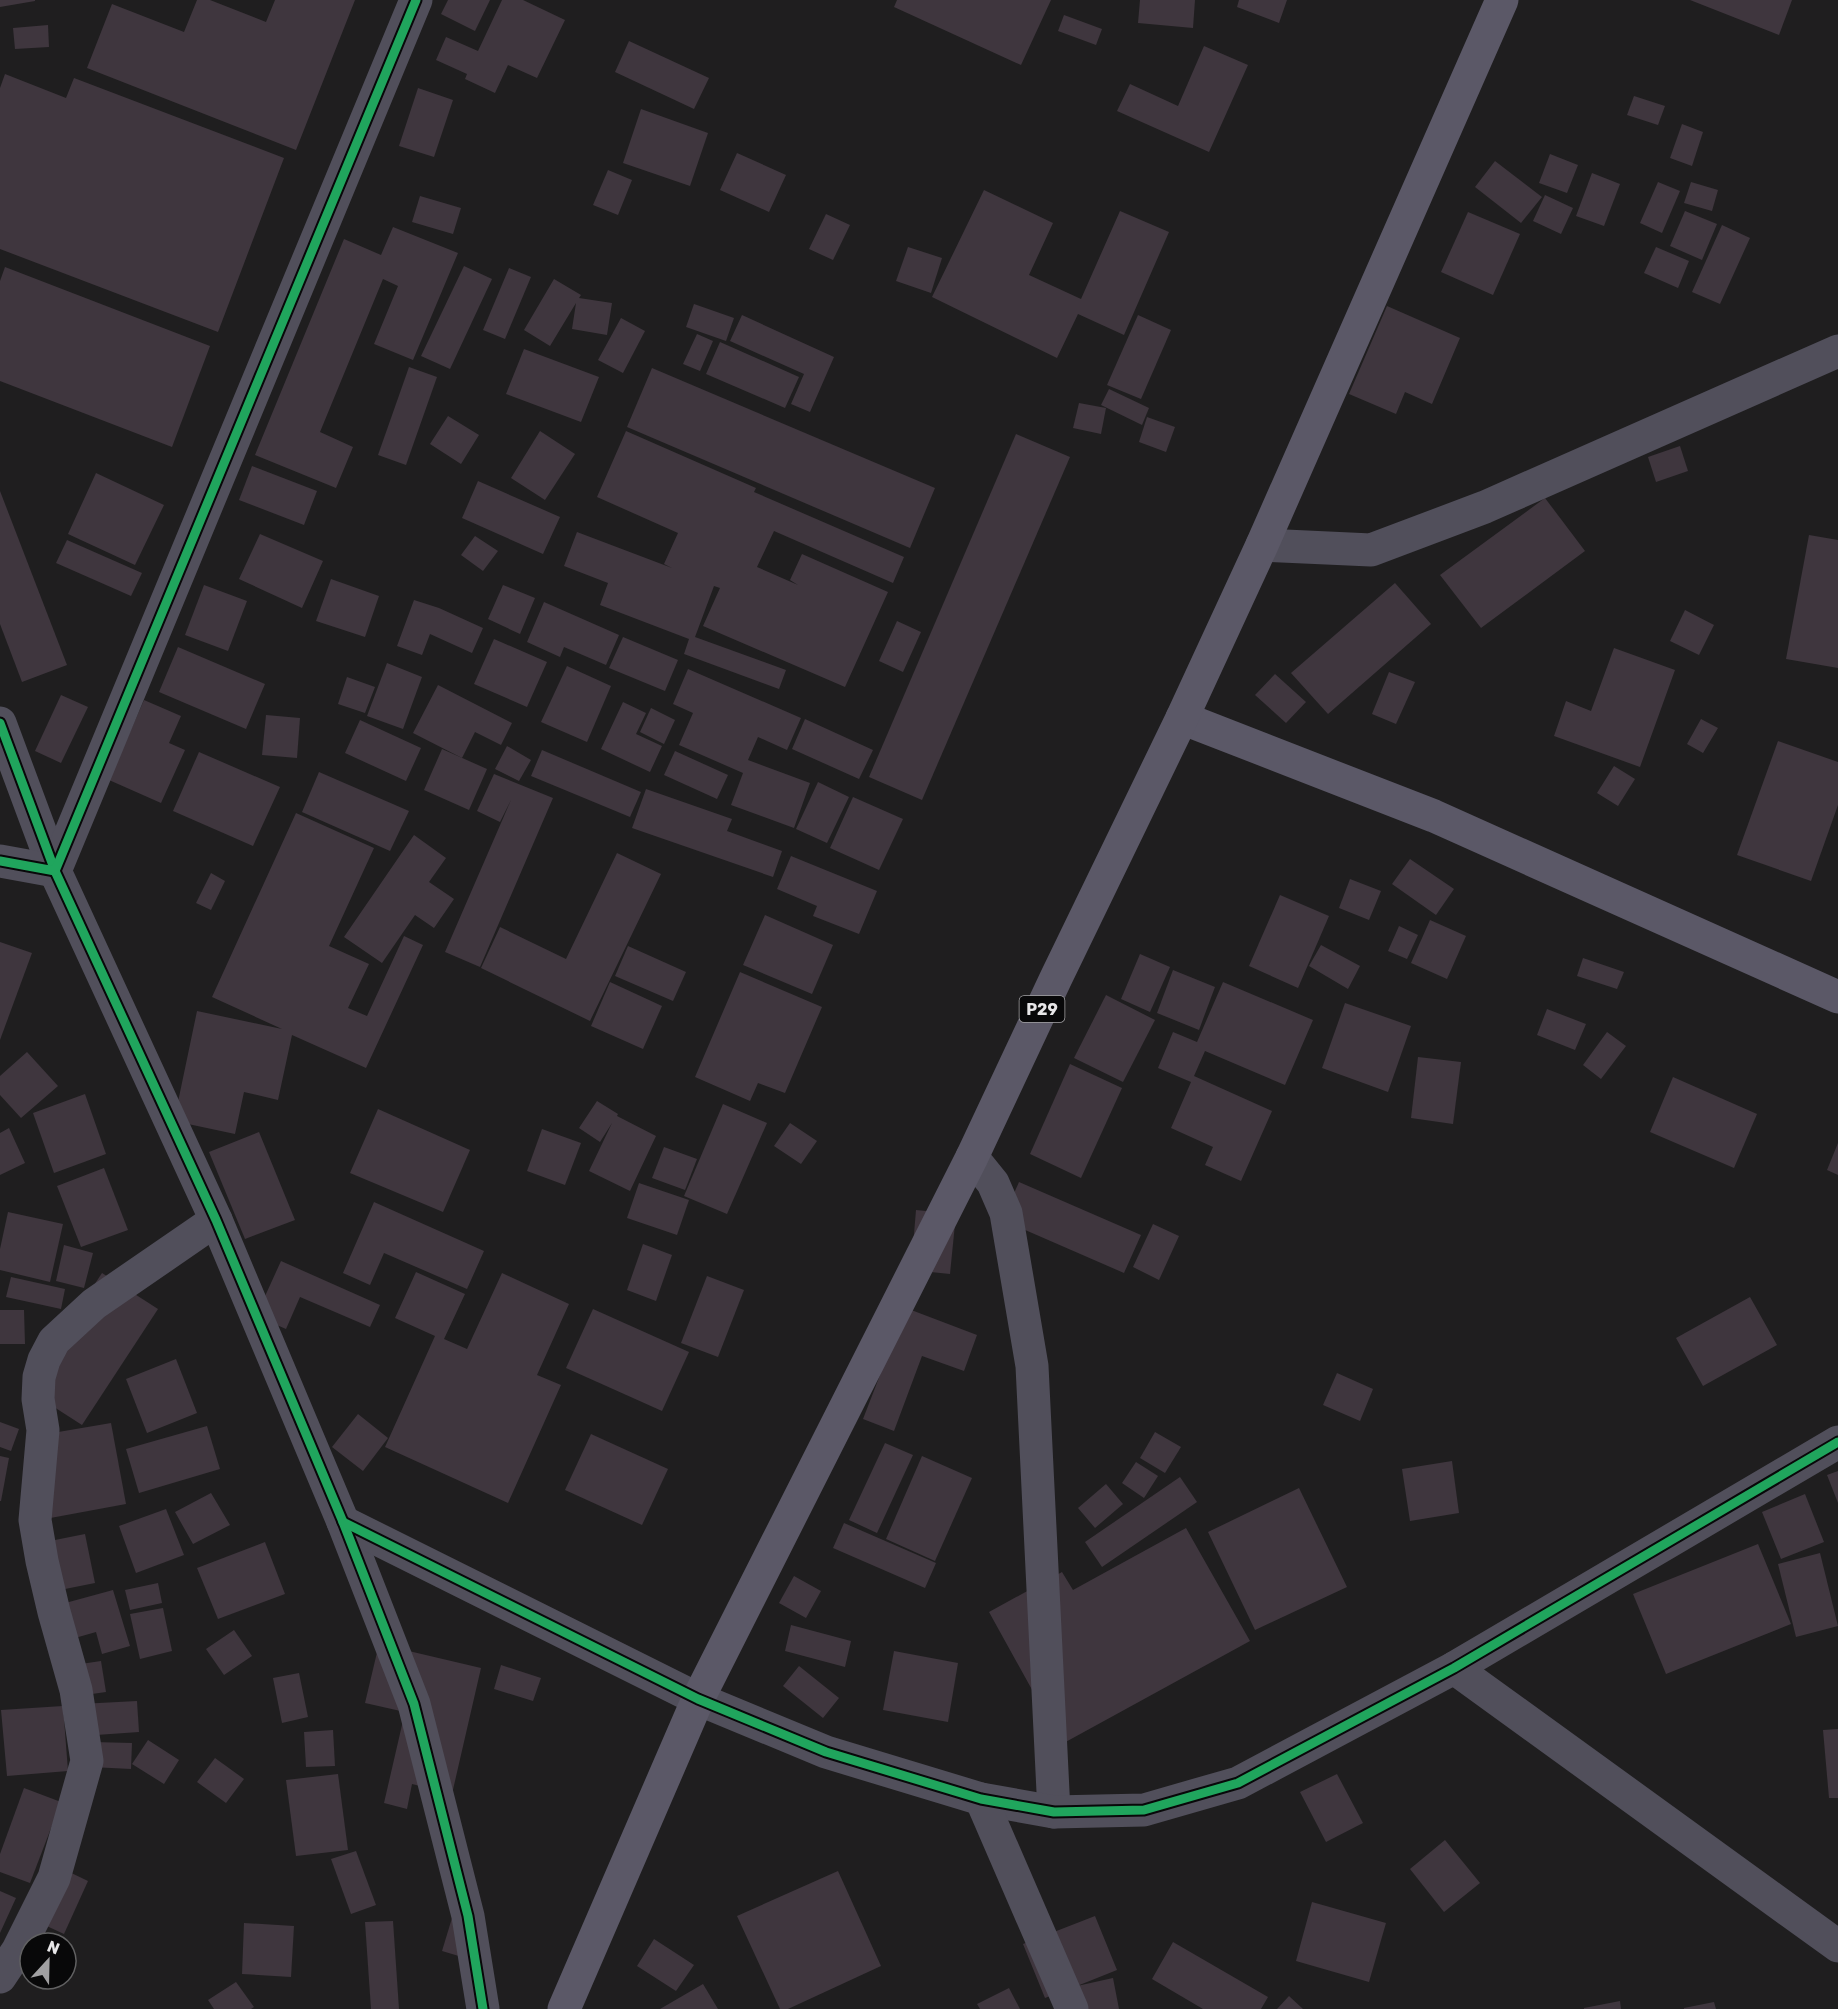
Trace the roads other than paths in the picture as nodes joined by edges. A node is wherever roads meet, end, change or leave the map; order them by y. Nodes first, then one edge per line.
1 (416, 0) edge
2 (1502, 0) edge
3 (1838, 351) edge
4 (1262, 545) junction
5 (1182, 717) junction
6 (0, 723) edge
7 (0, 861) edge
8 (55, 871) junction
9 (1838, 997) edge
10 (972, 1157) junction
11 (216, 1220) junction
12 (1838, 1442) edge
13 (343, 1522) junction
14 (1454, 1668) junction
15 (698, 1698) junction
16 (981, 1799) junction
17 (1054, 1812) junction
18 (1838, 1946) edge
19 (0, 1977) edge
20 (483, 2009) edge
21 (564, 2009) edge
22 (1072, 2009) edge

1 - 8 street
2 - 4 main road, P29
3 - 4 street
4 - 5 main road, P29
5 - 9 main road
5 - 10 main road, P29
6 - 8 street
7 - 8 street
8 - 11 street
10 - 15 main road, P29
10 - 17 street
11 - 13 street
11 - 19 street
12 - 14 street
13 - 15 street
13 - 20 street
14 - 17 street
14 - 18 street
15 - 16 street
15 - 21 main road, P29
16 - 17 street
16 - 22 street

